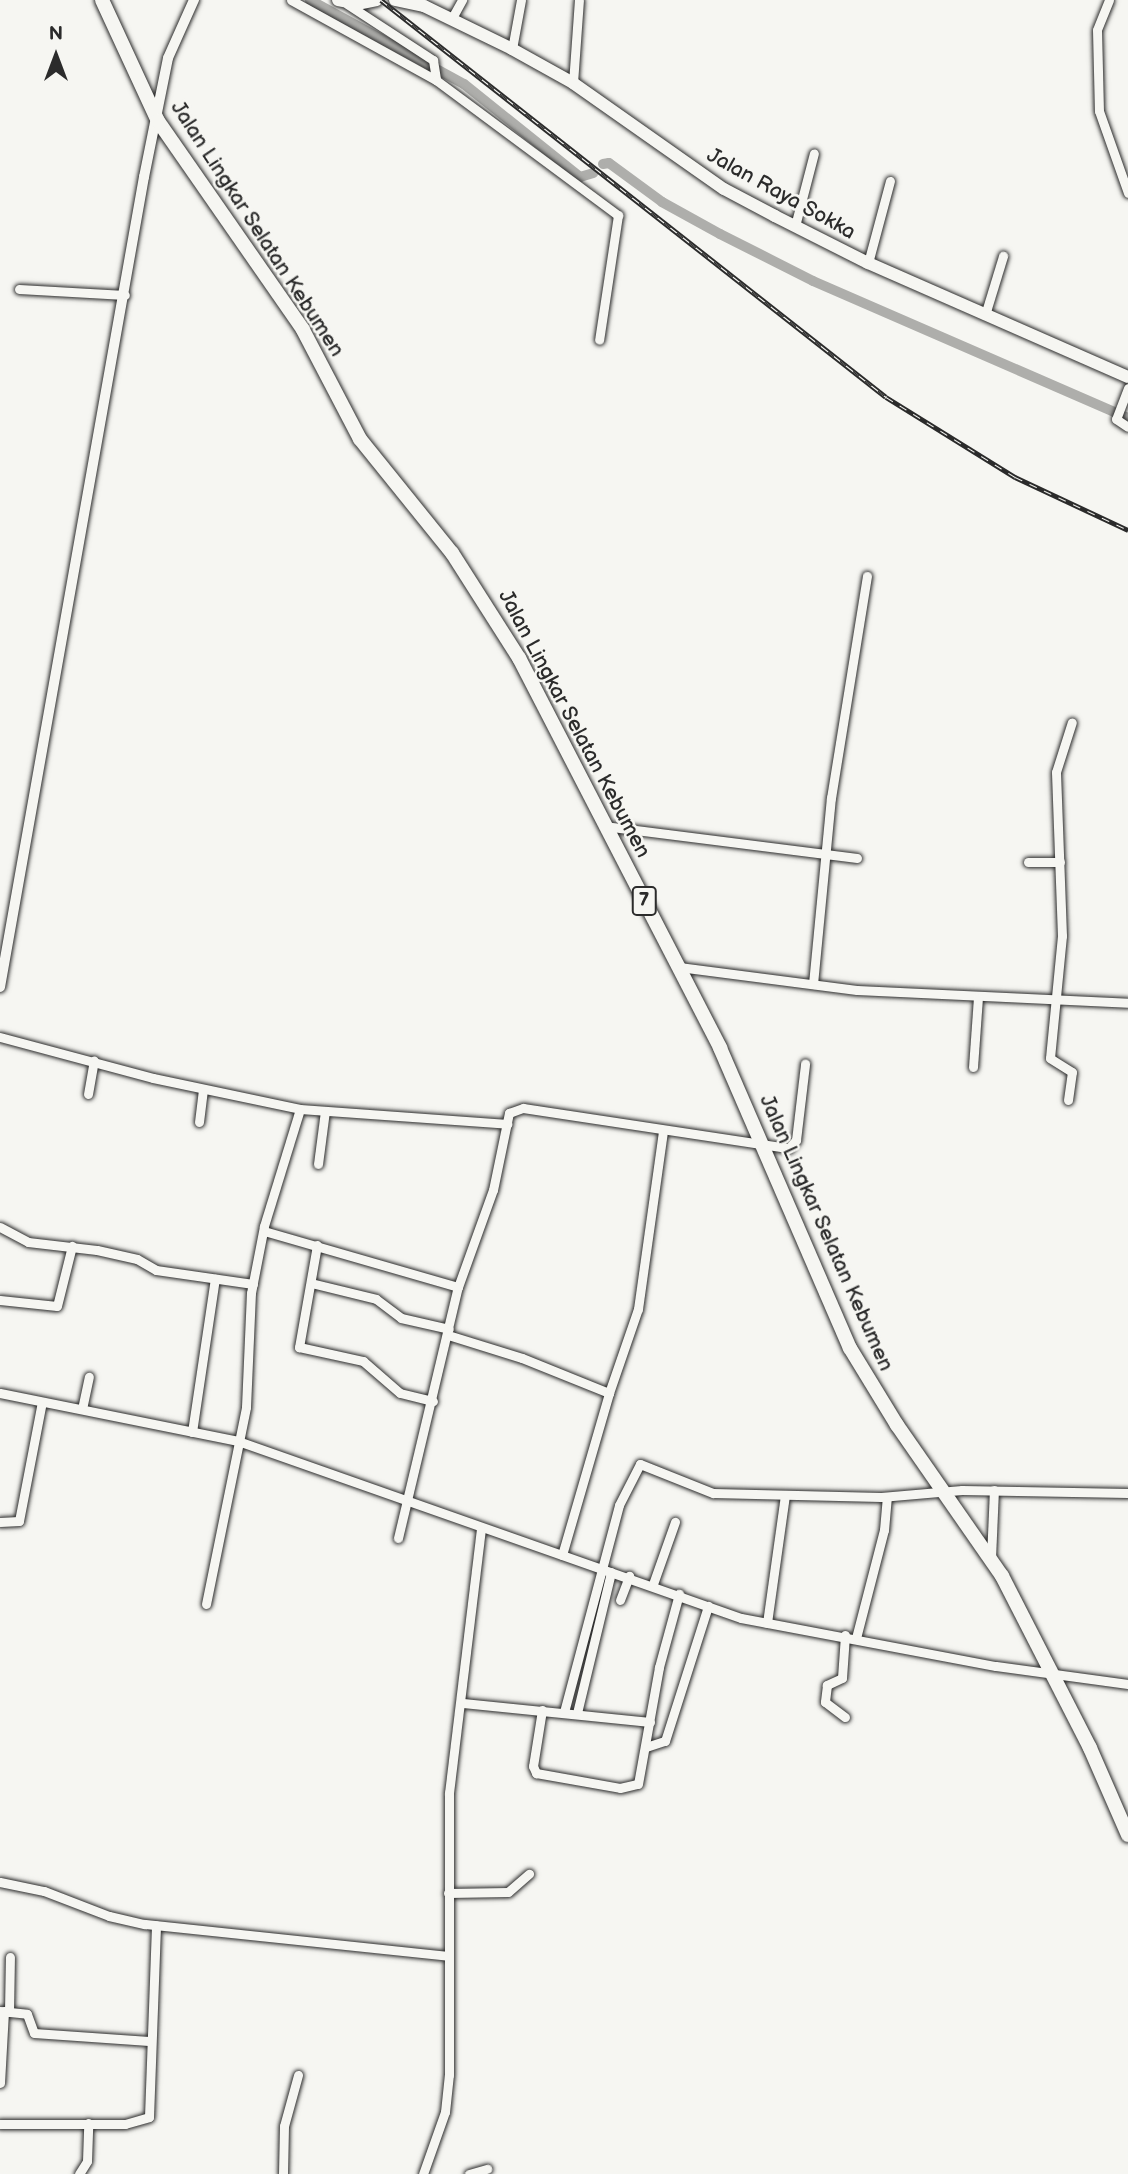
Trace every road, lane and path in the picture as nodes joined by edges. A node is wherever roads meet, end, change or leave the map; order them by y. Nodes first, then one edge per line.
1 (102, 0) edge
2 (194, 0) edge
3 (291, 0) edge
4 (377, 0) edge
5 (462, 0) edge
6 (522, 0) edge
7 (579, 0) edge
8 (1109, 0) edge
9 (342, 1) edge
10 (401, 1) edge
11 (425, 3) edge
12 (452, 18) junction
13 (512, 48) junction
14 (436, 78) junction
15 (573, 83) junction
16 (158, 121) junction
17 (814, 153) dead end
18 (890, 181) dead end
19 (1128, 193) edge
20 (795, 226) junction
21 (1003, 256) dead end
22 (868, 263) junction
23 (19, 289) dead end
24 (125, 295) junction
25 (985, 315) junction
26 (599, 340) dead end
27 (1128, 377) edge
28 (1128, 388) edge
29 (1128, 427) edge
30 (867, 576) dead end
31 (1072, 722) dead end
32 (604, 825) junction
33 (825, 850) junction
34 (857, 858) dead end
35 (1028, 862) dead end
36 (1060, 862) junction
37 (679, 967) junction
38 (813, 984) junction
39 (0, 987) edge
40 (978, 998) junction
41 (1056, 1001) junction
42 (1128, 1003) edge
43 (0, 1037) edge
44 (94, 1061) junction
45 (805, 1064) dead end
46 (973, 1067) dead end
47 (203, 1089) junction
48 (88, 1094) dead end
49 (1068, 1100) dead end
50 (300, 1109) junction
51 (325, 1111) junction
52 (199, 1122) dead end
53 (507, 1124) junction
54 (663, 1132) junction
55 (762, 1143) junction
56 (318, 1164) dead end
57 (0, 1227) edge
58 (264, 1231) junction
59 (317, 1245) junction
60 (72, 1246) junction
61 (215, 1279) junction
62 (311, 1283) junction
63 (253, 1284) junction
64 (458, 1287) junction
65 (2, 1300) edge
66 (449, 1332) junction
67 (89, 1377) dead end
68 (0, 1393) edge
69 (609, 1393) junction
70 (433, 1401) junction
71 (42, 1402) junction
72 (82, 1409) junction
73 (192, 1432) junction
74 (237, 1441) junction
75 (994, 1490) junction
76 (947, 1492) junction
77 (1128, 1493) edge
78 (785, 1495) junction
79 (887, 1497) junction
80 (407, 1501) junction
81 (0, 1522) edge
82 (675, 1522) dead end
83 (481, 1530) junction
84 (398, 1538) dead end
85 (562, 1555) junction
86 (991, 1558) junction
87 (601, 1569) junction
88 (611, 1572) junction
89 (629, 1576) junction
90 (653, 1584) junction
91 (679, 1594) junction
92 (620, 1600) dead end
93 (206, 1604) dead end
94 (708, 1606) junction
95 (768, 1623) junction
96 (845, 1635) junction
97 (856, 1638) junction
98 (1055, 1675) junction
99 (1128, 1684) edge
100 (463, 1703) junction
101 (542, 1710) junction
102 (564, 1712) junction
103 (577, 1713) junction
104 (845, 1717) dead end
105 (650, 1722) junction
106 (646, 1747) junction
107 (1128, 1835) edge
108 (529, 1874) dead end
109 (0, 1882) edge
110 (448, 1894) junction
111 (156, 1925) junction
112 (448, 1956) junction
113 (10, 1957) dead end
114 (4, 2011) edge
115 (149, 2041) junction
116 (298, 2075) dead end
117 (0, 2083) edge
118 (88, 2123) junction
119 (0, 2124) edge
120 (487, 2169) dead end
121 (79, 2174) edge
122 (283, 2174) edge
123 (423, 2174) edge
124 (469, 2174) edge

1 - 16 highway, Jalan Lingkar Selatan Kebumen / 7
2 - 16 street
3 - 14 street
4 - 9 main road
5 - 12 street
6 - 13 street
7 - 15 street
8 - 19 street
9 - 14 street
10 - 11 main road, Jalan Raya Sokka
11 - 12 main road, Jalan Raya Sokka
12 - 13 main road, Jalan Raya Sokka
13 - 15 main road, Jalan Raya Sokka
14 - 26 street
15 - 20 main road, Jalan Raya Sokka
16 - 24 street
16 - 32 highway, Jalan Lingkar Selatan Kebumen / 7
17 - 20 street
18 - 22 street
20 - 22 main road, Jalan Raya Sokka
21 - 25 street
22 - 25 main road, Jalan Raya Sokka
23 - 24 street
24 - 39 street
25 - 27 main road, Jalan Raya Sokka
28 - 29 street
30 - 33 street
31 - 36 street
32 - 33 street
32 - 37 highway, Jalan Lingkar Selatan Kebumen / 7
33 - 34 street
33 - 38 street
35 - 36 street
36 - 41 street
37 - 38 street
37 - 55 highway, Jalan Lingkar Selatan Kebumen / 7
38 - 40 street
40 - 41 street
40 - 46 street
41 - 42 street
41 - 49 street
43 - 44 street
44 - 47 street
44 - 48 street
45 - 55 street
47 - 50 street
47 - 52 street
50 - 51 street
50 - 58 street
51 - 53 street
51 - 56 street
53 - 54 street
53 - 64 street
54 - 55 street
54 - 69 street
55 - 76 highway, Jalan Lingkar Selatan Kebumen / 7
57 - 60 street
58 - 59 street
58 - 63 street
59 - 62 street
59 - 64 street
60 - 61 street
60 - 65 street
61 - 63 street
61 - 73 street
62 - 66 street
62 - 70 street
63 - 74 street
64 - 66 street
66 - 69 street
66 - 70 street
67 - 72 street
68 - 71 street
69 - 85 street
70 - 80 street
71 - 72 street
71 - 81 street
72 - 73 street
73 - 74 street
74 - 80 street
74 - 93 street
75 - 76 street
75 - 77 street
75 - 86 street
76 - 79 street
76 - 86 highway, Jalan Lingkar Selatan Kebumen / 7
78 - 79 street
78 - 87 street
78 - 95 street
79 - 97 street
80 - 83 street
80 - 84 street
82 - 90 street
83 - 85 street
83 - 100 street
85 - 87 street
86 - 98 highway, Jalan Lingkar Selatan Kebumen / 7
87 - 88 street
87 - 102 street
88 - 89 street
88 - 103 street
89 - 90 street
89 - 92 street
90 - 91 street
91 - 94 street
91 - 105 street
94 - 95 street
94 - 106 street
95 - 96 street
96 - 97 street
96 - 104 street
97 - 98 street
98 - 99 street
98 - 107 highway, Jalan Lingkar Selatan Kebumen / 7
100 - 101 street
100 - 110 street
101 - 102 street
101 - 106 street
102 - 103 street
103 - 105 street
105 - 106 street
108 - 110 street
109 - 111 street
110 - 112 street
111 - 112 street
111 - 115 street
112 - 123 street
113 - 114 street
114 - 115 street
114 - 117 street
115 - 118 street
116 - 122 street
118 - 119 street
118 - 121 street
120 - 124 street

